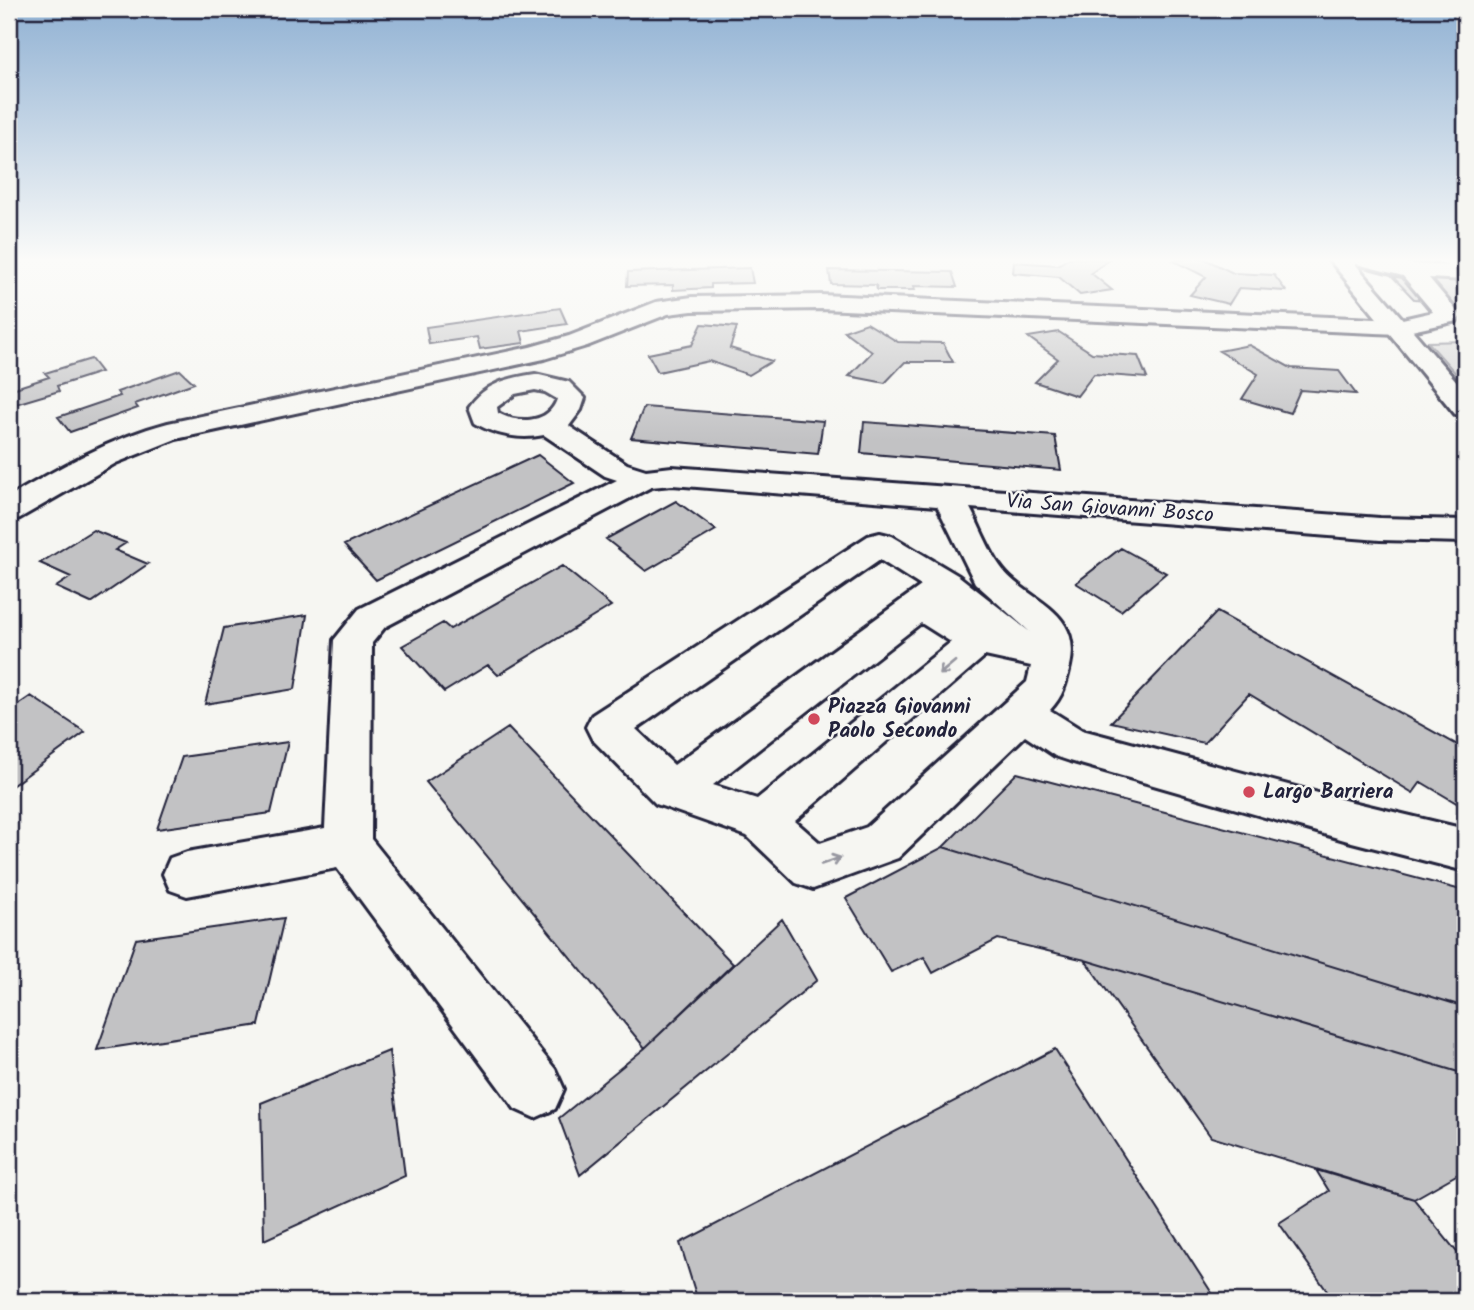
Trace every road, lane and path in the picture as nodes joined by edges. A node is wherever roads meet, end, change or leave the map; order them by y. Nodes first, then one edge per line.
1 (634, 319) edge
2 (1216, 319) edge
3 (1391, 319) edge
4 (1434, 319) edge
5 (1398, 327) junction
6 (1465, 408) edge
7 (547, 424) dead end
8 (644, 479) junction
9 (948, 496) junction
10 (9, 512) edge
11 (1380, 529) junction
12 (1465, 531) edge
13 (1465, 543) edge
14 (933, 595) junction
15 (978, 641) junction
16 (1039, 652) junction
17 (1023, 713) junction
18 (671, 791) junction
19 (764, 821) junction
20 (1348, 821) junction
21 (348, 845) junction
22 (1465, 850) edge
23 (1465, 863) edge
24 (187, 874) dead end
25 (535, 1089) dead end

1 - 10 street
2 - 5 street
3 - 5 street
4 - 5 street
5 - 6 street
7 - 8 street
8 - 9 street, Via San Giovanni Bosco
8 - 21 street
9 - 11 street, Via San Giovanni Bosco
9 - 16 street
11 - 12 street
11 - 13 street
14 - 15 street
14 - 16 street
14 - 18 street
14 - 18 street
15 - 16 street
15 -> 19 street
16 - 17 street
19 -> 17 street
17 - 20 street
18 - 19 street
20 - 22 street
20 - 23 street
21 - 24 street
21 - 25 street

